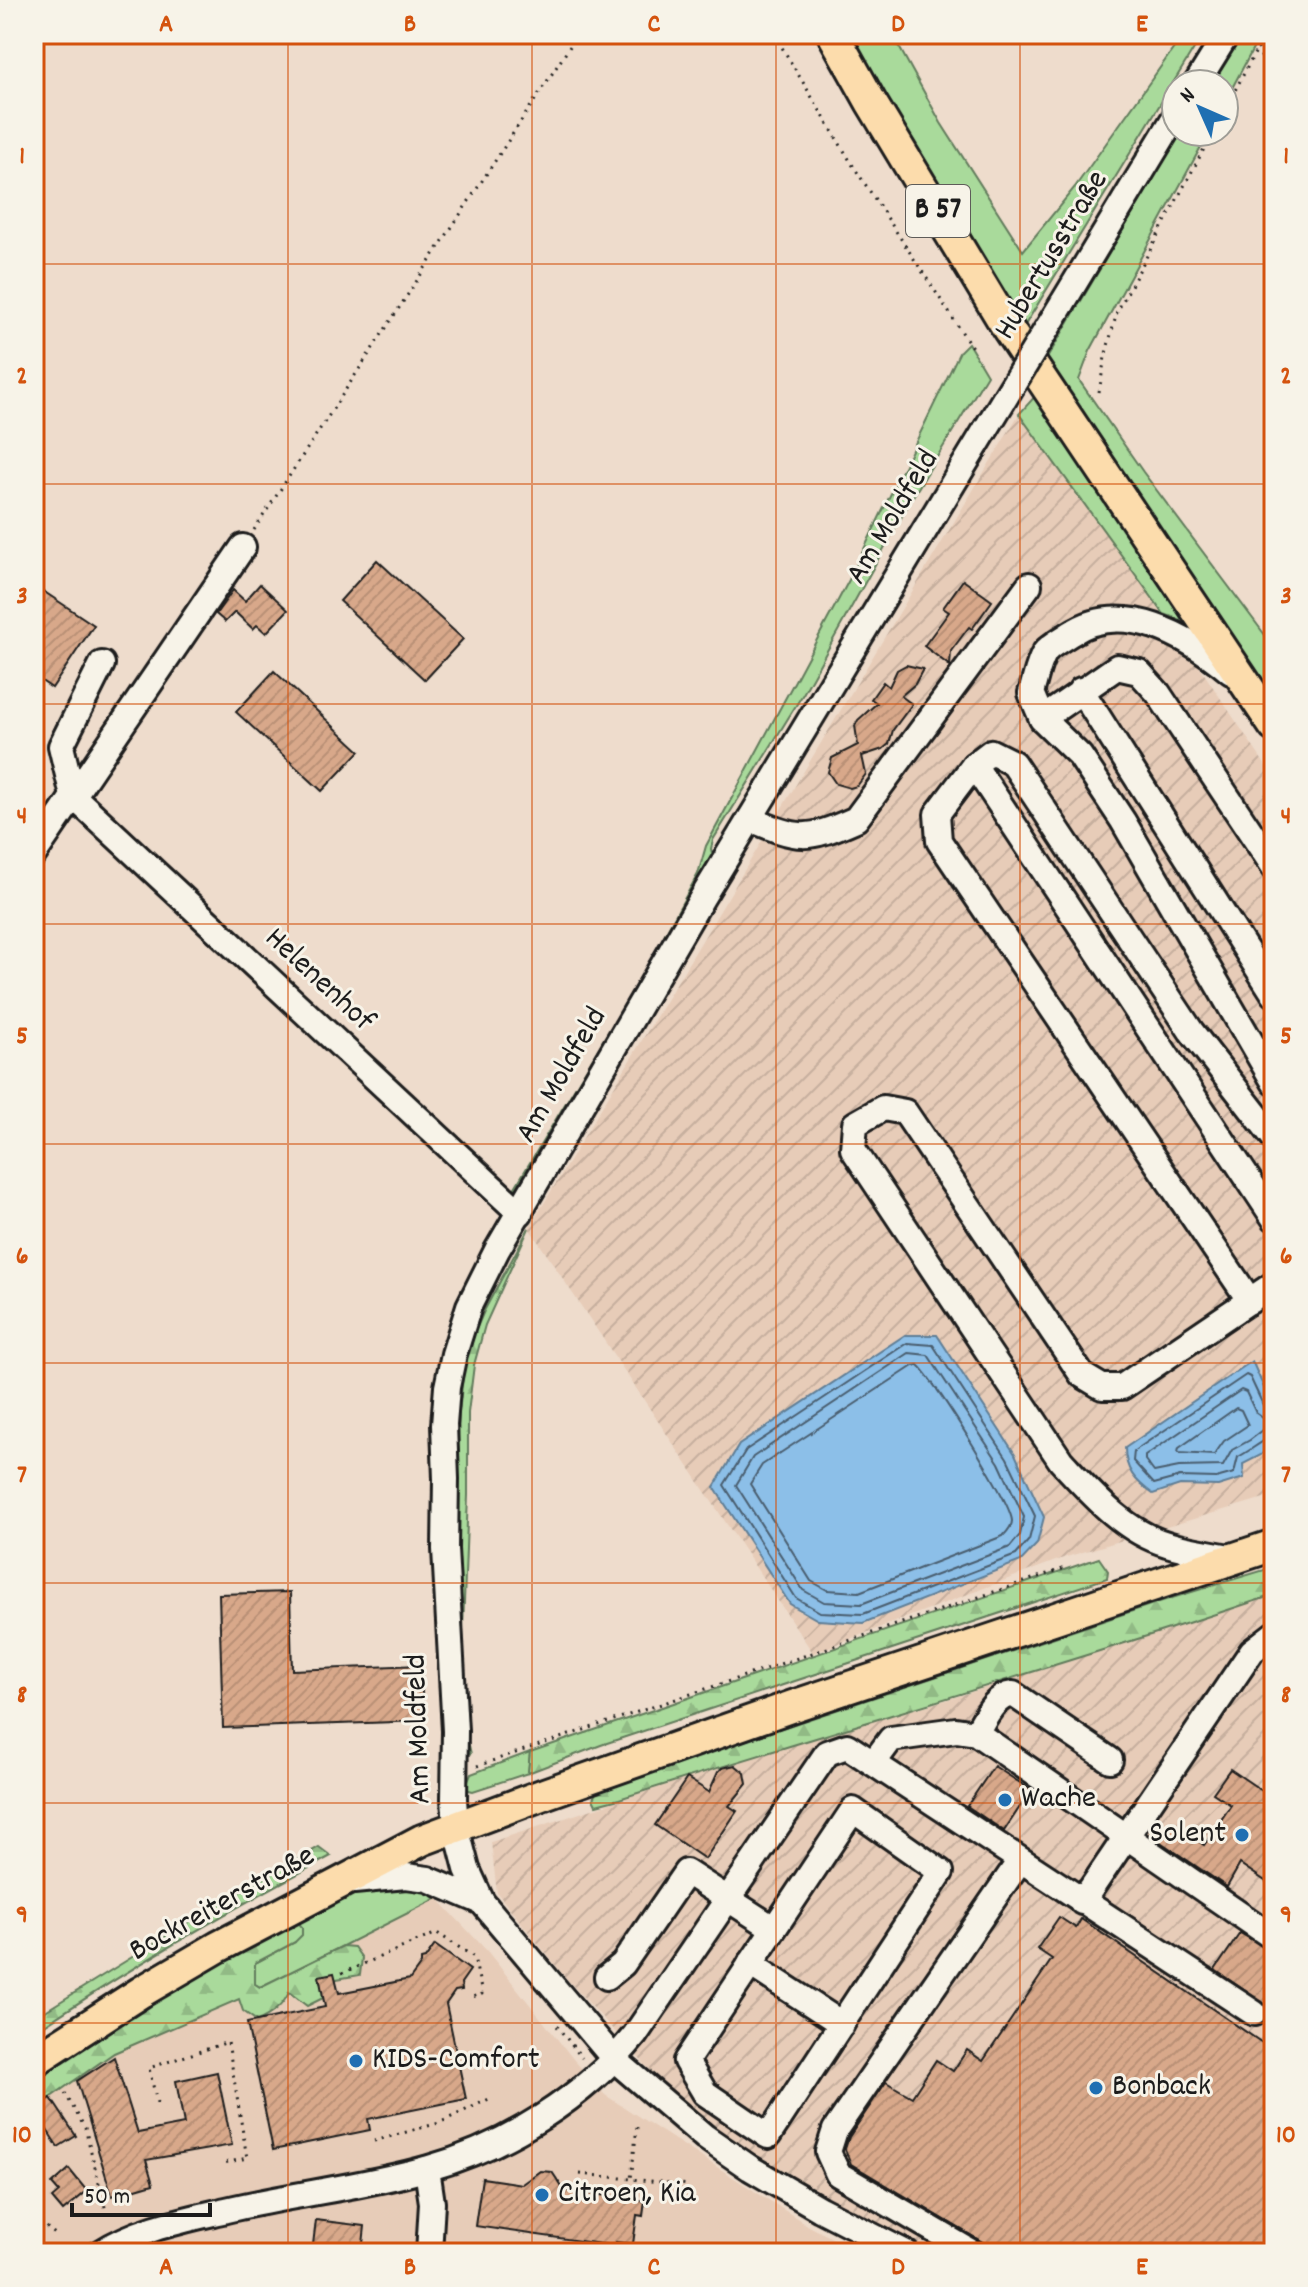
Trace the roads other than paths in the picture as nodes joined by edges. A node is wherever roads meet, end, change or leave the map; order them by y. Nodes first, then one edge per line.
1 (833, 34) edge
2 (1227, 34) edge
3 (1206, 68) edge
4 (1160, 142) edge
5 (986, 429) joint
6 (243, 547) road end
7 (1029, 585) dead end
8 (102, 664) dead end
9 (1246, 683) junction
10 (1081, 690) junction
11 (1042, 719) junction
12 (1274, 726) edge
13 (974, 765) junction
14 (73, 796) junction
15 (750, 819) junction
16 (34, 854) edge
17 (1274, 867) edge
18 (1274, 994) edge
19 (1274, 1082) edge
20 (1274, 1138) edge
21 (520, 1213) junction
22 (1274, 1218) edge
23 (1274, 1284) edge
24 (1250, 1301) junction
25 (1274, 1545) edge
26 (1234, 1558) junction
27 (1274, 1634) edge
28 (966, 1731) junction
29 (1110, 1760) dead end
30 (874, 1762) junction
31 (456, 1827) junction
32 (1127, 1836) junction
33 (1019, 1862) junction
34 (335, 1883) junction
35 (728, 1899) junction
36 (482, 1902) junction
37 (1082, 1902) junction
38 (773, 1928) junction
39 (1274, 1938) edge
40 (750, 1964) junction
41 (607, 1977) dead end
42 (1264, 2020) edge
43 (842, 2024) junction
44 (615, 2060) junction
45 (34, 2061) edge
46 (427, 2169) junction
47 (100, 2253) edge
48 (429, 2253) edge
49 (906, 2253) edge
50 (973, 2253) edge

1 - 9 main road, B 57
2 - 3 street
4 - 5 street, Hubertusstraße, bridge
5 - 15 street, Am Moldfeld
6 - 14 street
7 - 15 street
8 - 14 street
9 - 11 street
9 - 12 main road, B 57
10 - 11 street
10 - 17 street
10 - 18 street
11 - 19 street
13 - 20 street
13 - 22 street
13 - 24 street
14 - 16 street
14 - 21 street, Helenenhof
15 - 21 street, Am Moldfeld
21 - 31 street, Am Moldfeld
23 - 24 street
24 - 26 street
25 - 26 main road, Bockreiterstraße
26 - 31 main road, Bockreiterstraße
27 - 32 street
28 - 29 street
28 - 30 street
28 - 32 street
30 - 33 street
30 - 35 street
31 - 34 main road, Bockreiterstraße
31 - 36 street, Am Moldfeld
32 - 37 street
32 - 39 street
33 - 37 street
33 - 50 street
34 - 36 street
34 - 45 main road, Bockreiterstraße
35 - 38 street
35 - 41 street
35 - 44 street
36 - 44 street
37 - 42 street
38 - 40 street
38 - 43 street
40 - 43 street
40 - 43 street
44 - 46 street
44 - 49 street
46 - 47 street
46 - 48 street

